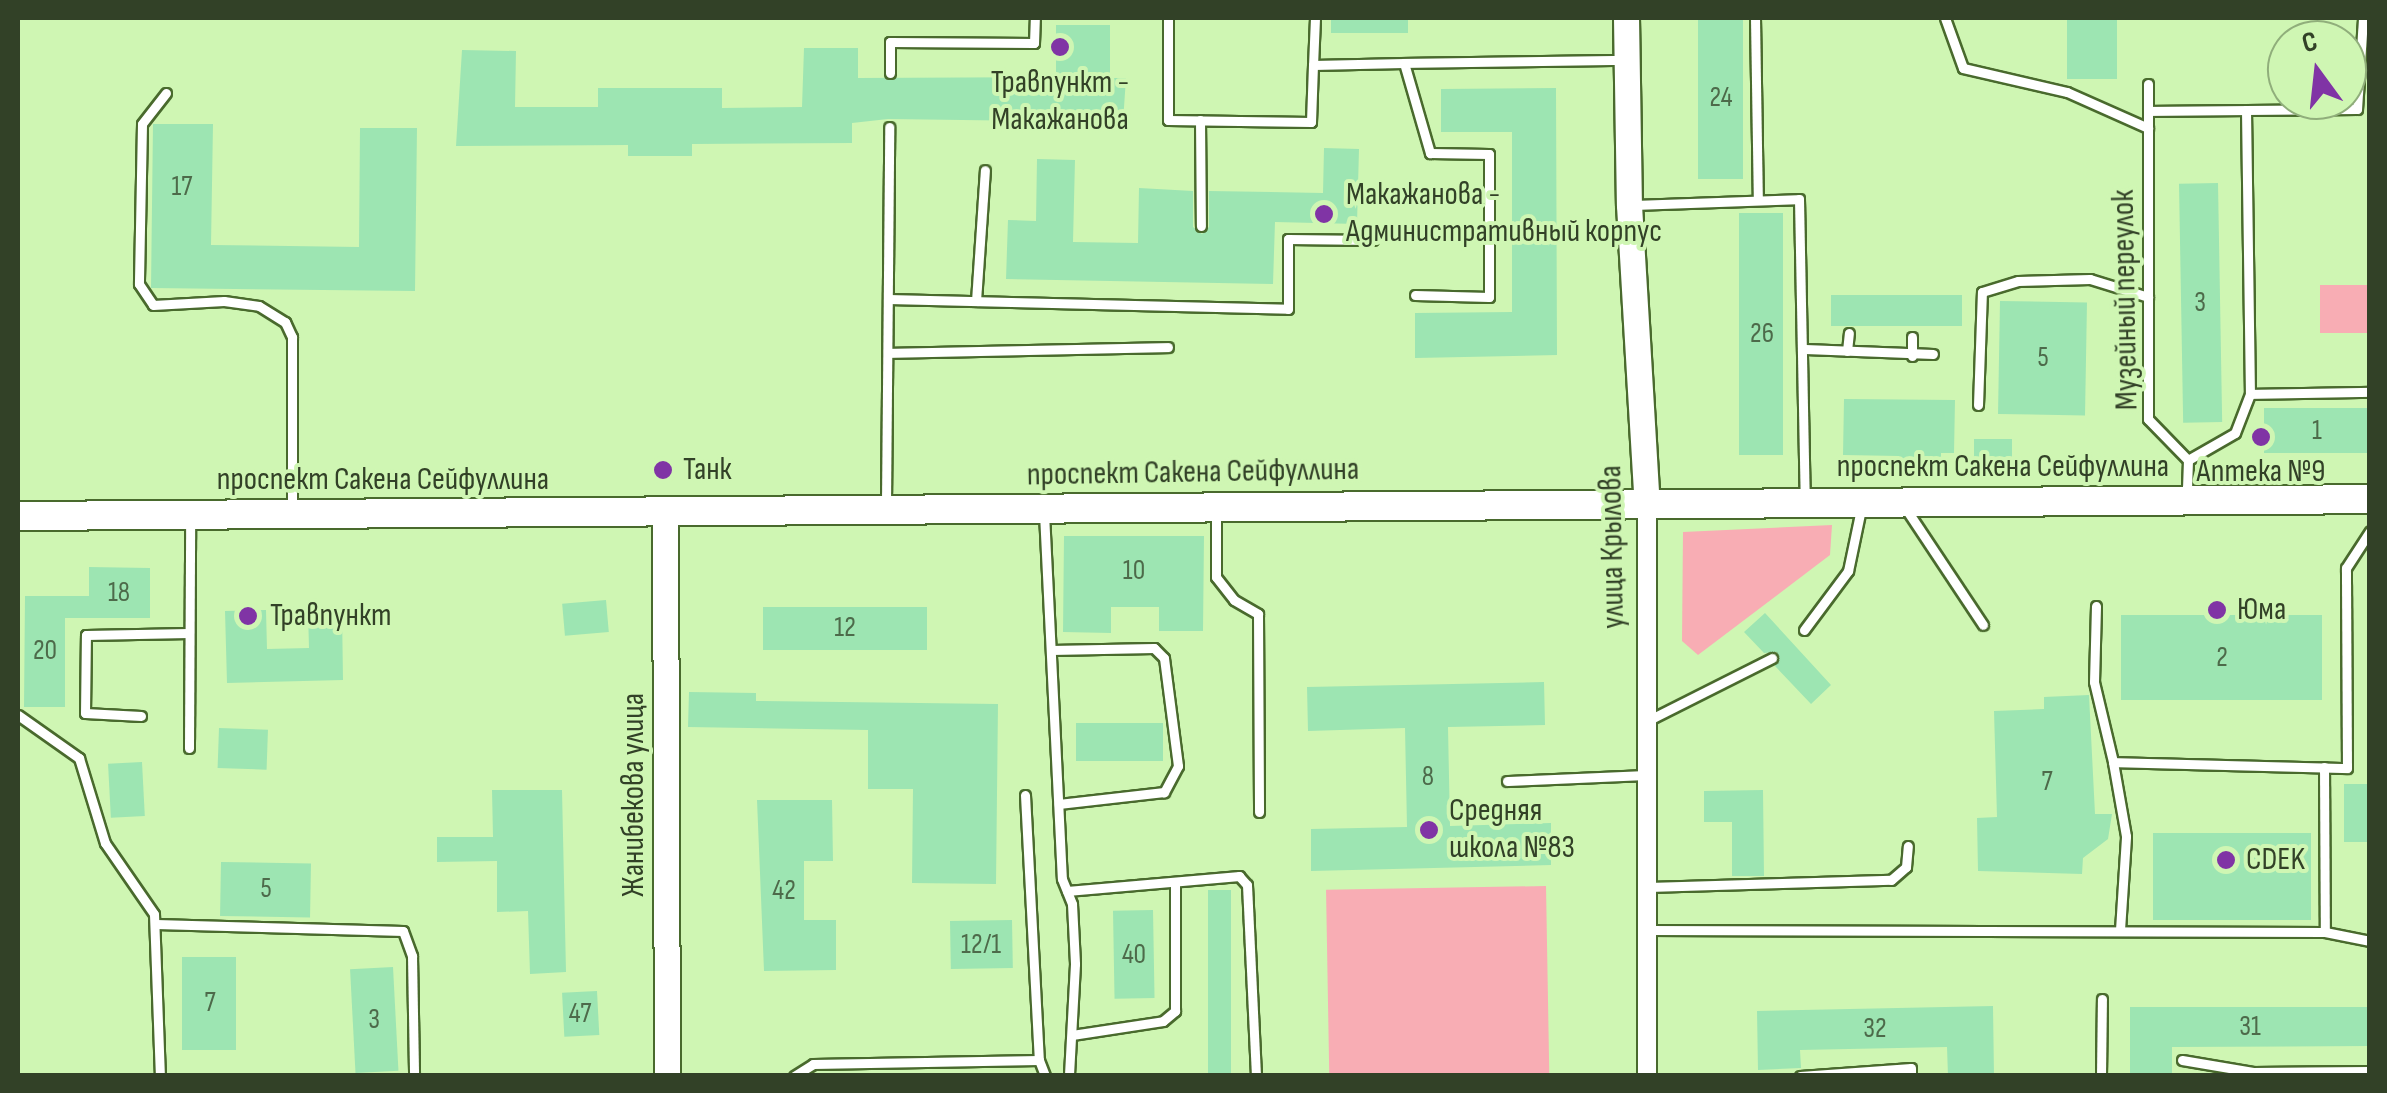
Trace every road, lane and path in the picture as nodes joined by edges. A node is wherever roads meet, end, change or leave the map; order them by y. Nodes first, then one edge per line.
1 (1036, 18) edge
2 (1168, 18) edge
3 (1315, 18) edge
4 (1626, 18) edge
5 (1756, 18) edge
6 (1945, 18) edge
7 (2363, 18) edge
8 (1626, 60) junction
9 (1404, 63) junction
10 (1313, 64) junction
11 (890, 73) dead end
12 (2148, 84) dead end
13 (166, 93) dead end
14 (2246, 110) junction
15 (2148, 111) junction
16 (1200, 120) junction
17 (890, 127) dead end
18 (2148, 128) junction
19 (984, 170) dead end
20 (1758, 200) junction
21 (1629, 205) junction
22 (1201, 226) dead end
23 (1373, 240) dead end
24 (1415, 295) dead end
25 (2148, 298) junction
26 (888, 299) junction
27 (976, 301) junction
28 (1849, 334) dead end
29 (1912, 337) dead end
30 (1168, 346) dead end
31 (1805, 349) junction
32 (1847, 351) junction
33 (888, 353) junction
34 (1934, 354) dead end
35 (1912, 356) junction
36 (2370, 392) edge
37 (2250, 394) junction
38 (1978, 405) dead end
39 (2188, 460) junction
40 (2370, 500) edge
41 (2187, 501) junction
42 (1902, 502) junction
43 (1647, 504) junction
44 (1805, 504) junction
45 (1862, 505) junction
46 (1216, 508) junction
47 (1044, 510) junction
48 (886, 512) junction
49 (665, 514) junction
50 (292, 515) junction
51 (18, 516) edge
52 (190, 516) junction
53 (2370, 530) edge
54 (2096, 606) dead end
55 (1983, 625) dead end
56 (1804, 630) dead end
57 (189, 633) junction
58 (1051, 650) junction
59 (1772, 658) dead end
60 (18, 716) edge
61 (141, 716) dead end
62 (1647, 721) junction
63 (188, 748) dead end
64 (2114, 762) junction
65 (2324, 767) junction
66 (1647, 775) junction
67 (1508, 781) dead end
68 (1025, 796) dead end
69 (1058, 804) junction
70 (1259, 812) dead end
71 (1908, 846) dead end
72 (1175, 884) junction
73 (1648, 888) junction
74 (1067, 891) junction
75 (156, 924) junction
76 (1647, 930) junction
77 (2120, 930) junction
78 (2325, 932) junction
79 (2370, 941) edge
80 (2102, 999) dead end
81 (1072, 1035) junction
82 (1039, 1060) junction
83 (2182, 1060) dead end
84 (2370, 1071) edge
85 (2253, 1074) edge
86 (160, 1076) edge
87 (414, 1076) edge
88 (667, 1076) edge
89 (794, 1076) edge
90 (1046, 1076) edge
91 (1069, 1076) edge
92 (1256, 1076) edge
93 (1647, 1076) edge
94 (1800, 1076) edge
95 (1911, 1076) edge
96 (2102, 1076) edge

1 - 11 lane
2 - 16 lane
3 - 10 lane
4 - 8 street, улица Крылова
5 - 20 lane
6 - 18 lane
7 - 14 lane
8 - 9 lane
8 - 21 street, улица Крылова
9 - 10 lane
9 - 24 lane
10 - 16 lane
12 - 15 lane, Музейный переулок
13 - 50 lane
14 - 15 lane
14 - 37 lane
15 - 18 lane, Музейный переулок
16 - 22 lane
17 - 26 lane
18 - 25 lane, Музейный переулок
19 - 27 lane
20 - 21 lane
20 - 31 lane
21 - 43 street, улица Крылова
23 - 27 lane
25 - 38 lane
25 - 39 lane, Музейный переулок
26 - 27 lane
26 - 33 lane
28 - 32 lane
29 - 35 lane
30 - 33 lane
31 - 32 lane
31 - 44 lane
32 - 35 lane
33 - 48 lane
34 - 35 lane
36 - 37 lane
37 - 39 lane
39 - 41 lane
40 - 41 main road, проспект Сакена Сейфуллина
41 - 42 main road, проспект Сакена Сейфуллина
42 - 45 main road, проспект Сакена Сейфуллина
42 - 55 lane
43 - 44 main road, проспект Сакена Сейфуллина
43 - 46 main road, проспект Сакена Сейфуллина
43 - 62 street, улица Крылова
44 - 45 main road, проспект Сакена Сейфуллина
45 - 56 lane
46 - 47 main road, проспект Сакена Сейфуллина
46 - 70 lane
47 - 48 main road, проспект Сакена Сейфуллина
47 - 58 lane
48 - 49 main road, проспект Сакена Сейфуллина
49 - 50 main road, проспект Сакена Сейфуллина
49 - 88 street, Жанибекова улица
50 - 52 main road, проспект Сакена Сейфуллина
51 - 52 main road, проспект Сакена Сейфуллина
52 - 57 lane
53 - 65 lane
54 - 64 lane
57 - 61 lane
57 - 63 lane
58 - 69 lane
58 - 69 lane
59 - 62 lane
60 - 75 lane
62 - 66 street, улица Крылова
64 - 65 lane
64 - 77 lane
65 - 78 lane
66 - 67 lane
66 - 73 street, улица Крылова
68 - 82 lane
69 - 74 lane
71 - 73 lane
72 - 74 lane
72 - 81 lane
72 - 92 lane
73 - 76 street, улица Крылова
74 - 81 lane
75 - 86 lane
75 - 87 lane
76 - 77 lane
76 - 93 street, улица Крылова
77 - 78 lane
78 - 79 lane
80 - 96 lane
81 - 91 lane
82 - 89 lane
82 - 90 lane
83 - 85 lane
84 - 85 lane
94 - 95 lane

